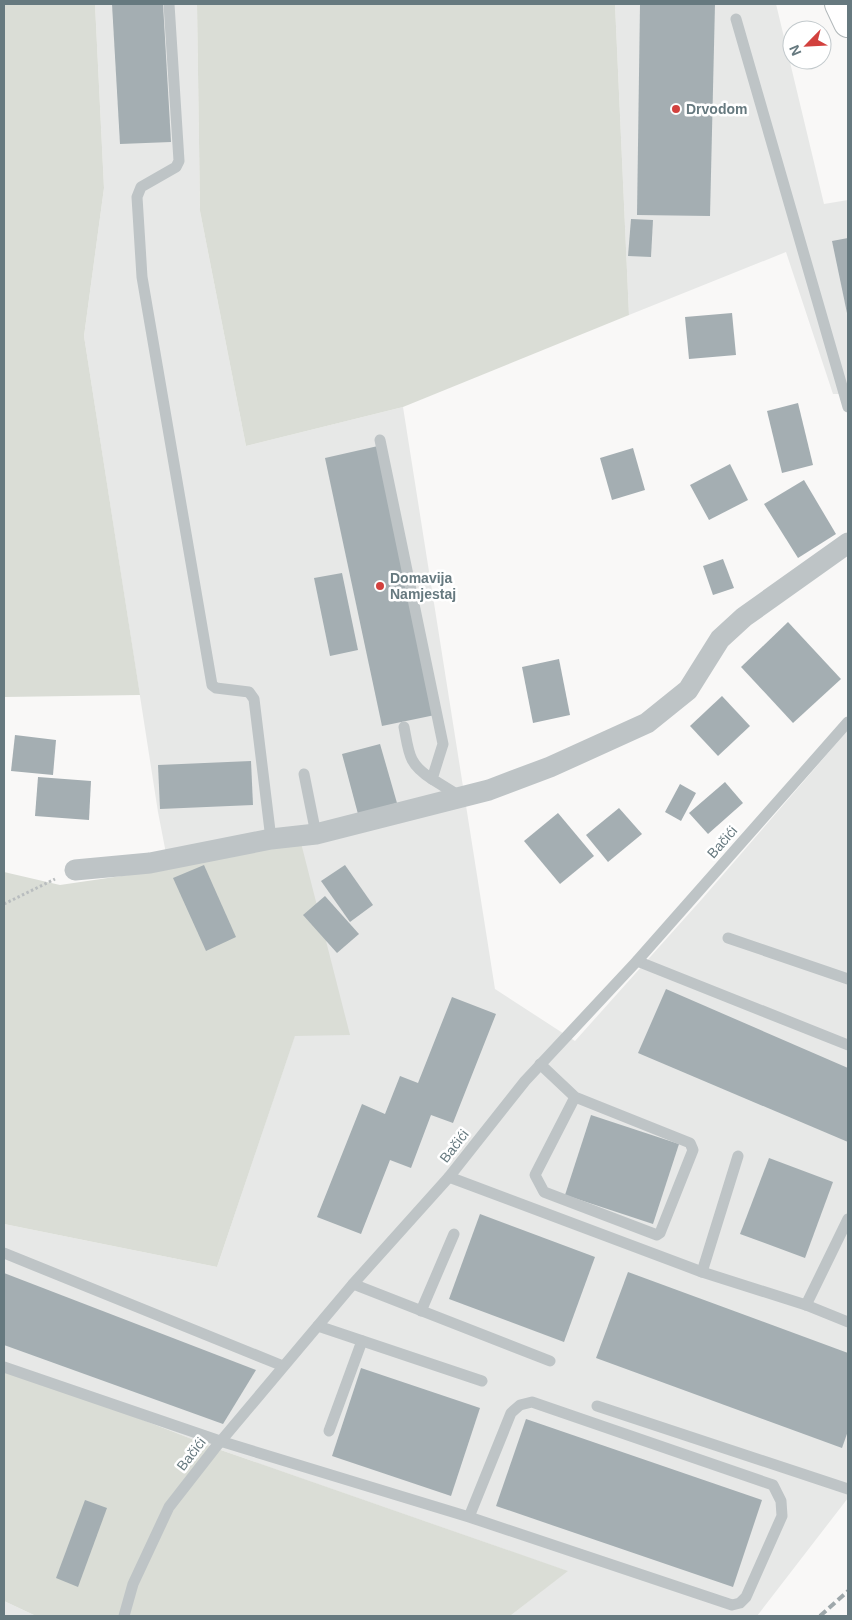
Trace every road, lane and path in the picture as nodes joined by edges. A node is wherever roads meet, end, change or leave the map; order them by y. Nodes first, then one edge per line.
1 (169, 4) edge
2 (839, 4) edge
3 (736, 19) dead end
4 (848, 24) edge
5 (848, 406) edge
6 (380, 440) dead end
7 (848, 543) edge
8 (848, 722) edge
9 (404, 727) dead end
10 (304, 774) dead end
11 (432, 779) junction
12 (461, 797) junction
13 (316, 834) junction
14 (271, 839) junction
15 (75, 870) joint
16 (4, 904) edge
17 (728, 938) dead end
18 (637, 961) junction
19 (848, 979) edge
20 (848, 1045) edge
21 (540, 1064) junction
22 (575, 1097) junction
23 (738, 1156) dead end
24 (449, 1177) junction
25 (848, 1219) edge
26 (454, 1234) dead end
27 (4, 1253) edge
28 (702, 1272) junction
29 (353, 1284) junction
30 (806, 1305) junction
31 (421, 1311) junction
32 (848, 1322) edge
33 (318, 1326) junction
34 (362, 1341) junction
35 (550, 1361) dead end
36 (284, 1366) junction
37 (4, 1367) edge
38 (482, 1382) dead end
39 (597, 1406) dead end
40 (329, 1431) dead end
41 (220, 1441) junction
42 (848, 1489) edge
43 (469, 1517) junction
44 (124, 1616) edge

1 - 14 lane
2 - 4 highway
3 - 5 lane
6 - 11 lane
7 - 12 street
8 - 18 lane, Bačići
9 - 11 lane
10 - 13 lane
11 - 12 lane
12 - 13 street
13 - 14 street
14 - 15 street
15 - 16 path
17 - 19 lane
18 - 20 lane
18 - 21 lane, Bačići
21 - 22 lane
21 - 24 lane, Bačići
22 - 22 lane
23 - 28 lane
24 - 28 lane
24 - 29 lane, Bačići
25 - 30 lane
26 - 31 lane
27 - 36 lane
28 - 30 lane
29 - 31 lane
29 - 33 lane, Bačići
30 - 32 lane
31 - 35 lane
33 - 34 lane
33 - 36 lane, Bačići
34 - 38 lane
34 - 40 lane
36 - 41 lane, Bačići
37 - 41 lane
39 - 42 lane
41 - 43 lane
41 - 44 lane, Bačići
43 - 43 lane

